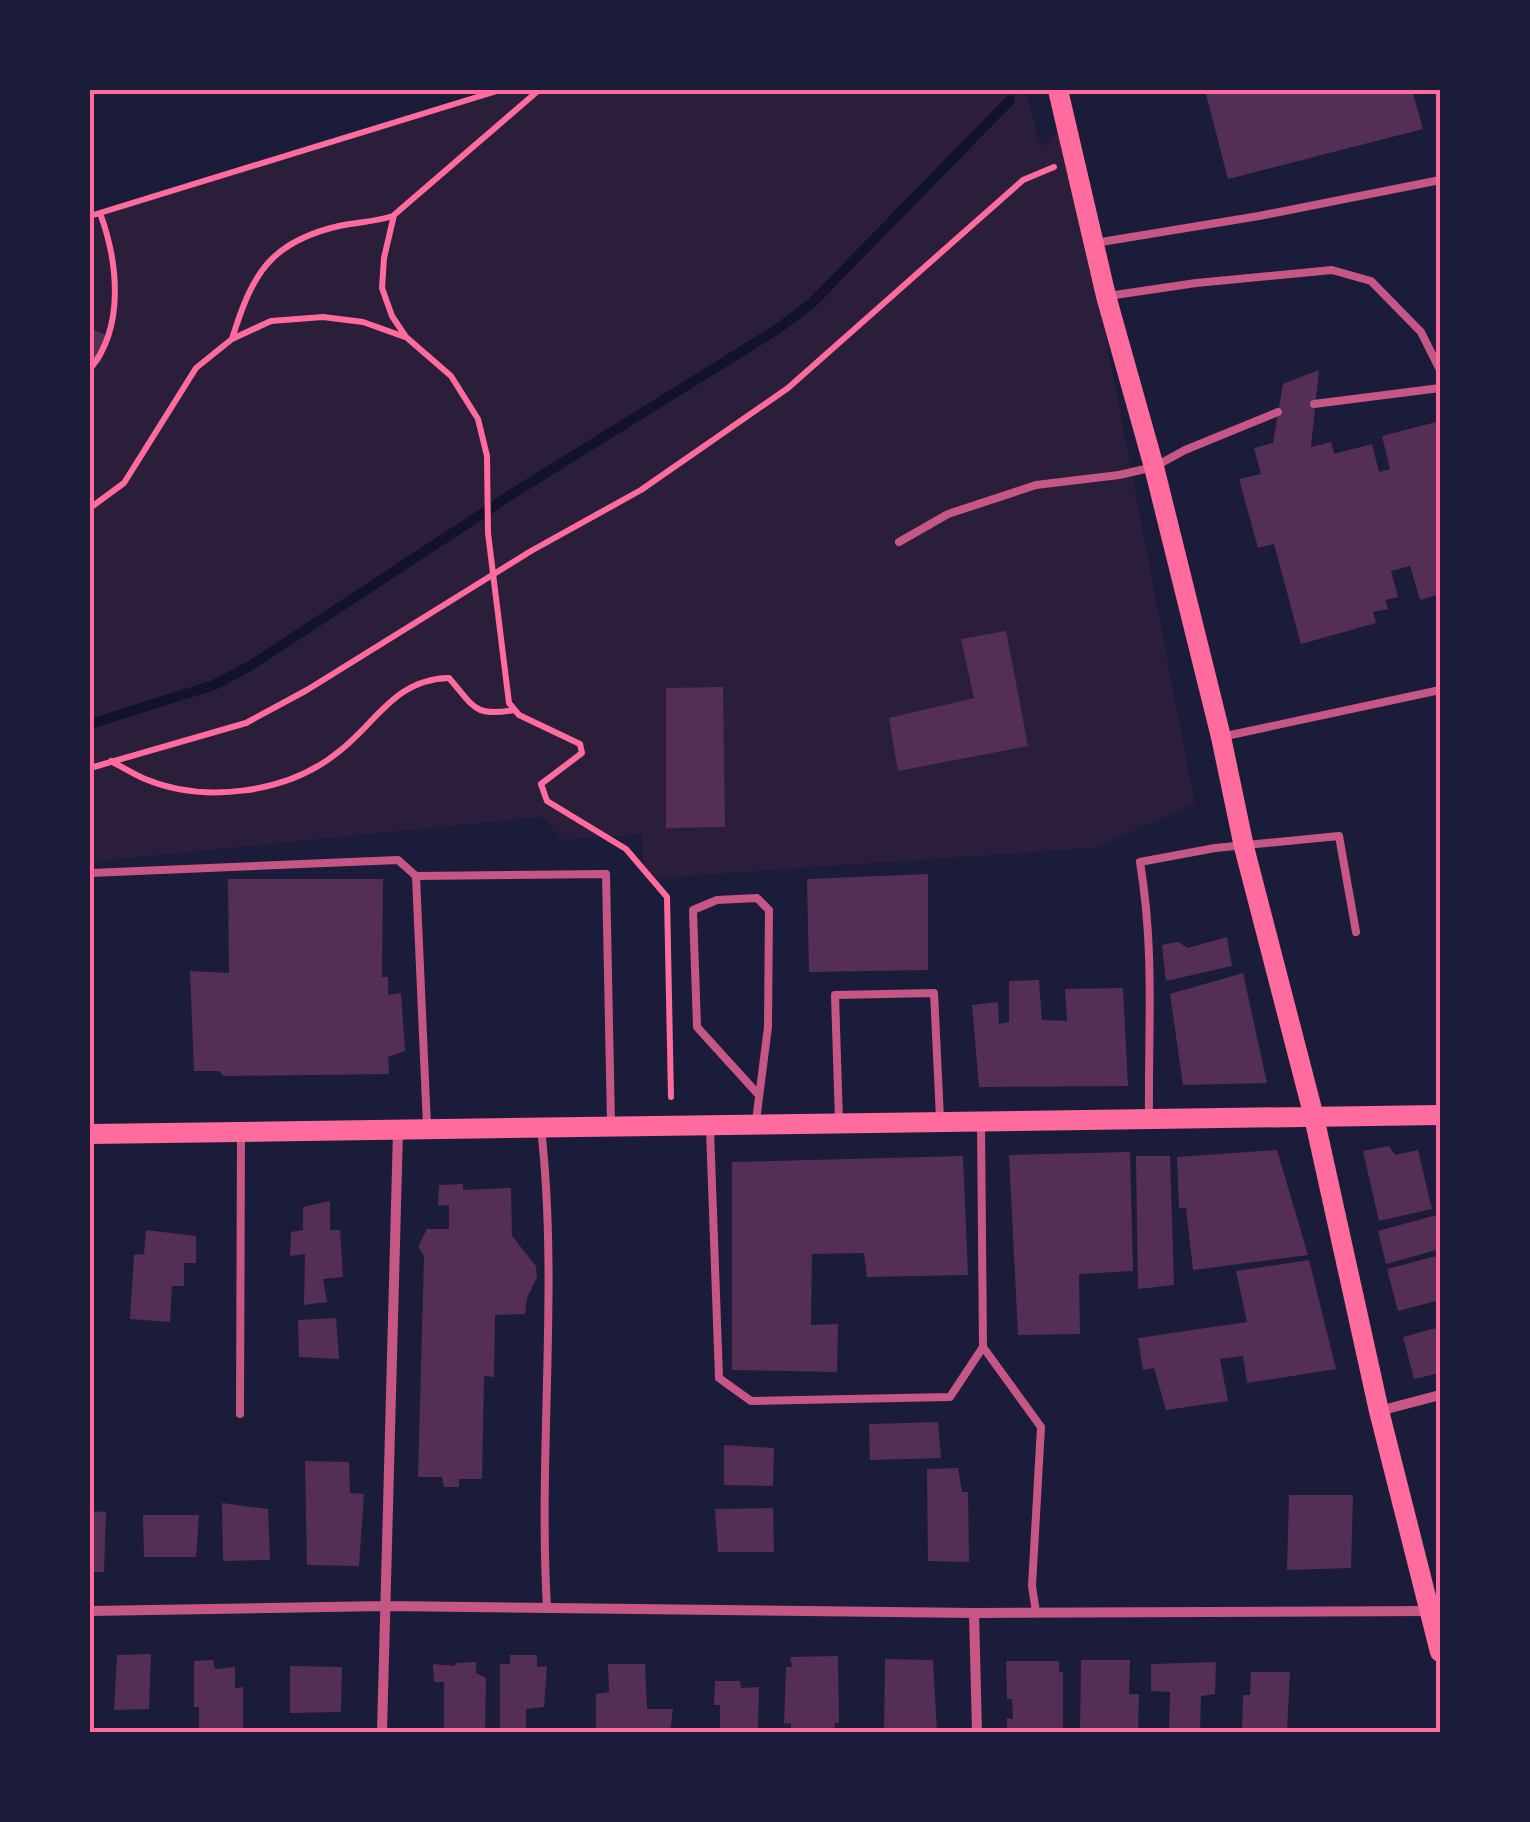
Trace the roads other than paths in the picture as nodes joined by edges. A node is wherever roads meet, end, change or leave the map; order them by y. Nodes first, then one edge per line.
1 (1058, 90) edge
2 (1440, 180) edge
3 (1094, 243) junction
4 (1106, 296) junction
5 (1440, 370) edge
6 (1440, 388) edge
7 (1314, 404) dead end
8 (1278, 412) dead end
9 (1154, 467) junction
10 (900, 542) dead end
11 (1440, 690) edge
12 (1221, 738) junction
13 (1244, 847) junction
14 (90, 873) edge
15 (416, 876) junction
16 (1356, 932) dead end
17 (757, 1093) junction
18 (1440, 1115) edge
19 (1314, 1116) junction
20 (1150, 1120) junction
21 (940, 1123) junction
22 (710, 1124) junction
23 (756, 1124) junction
24 (980, 1124) junction
25 (840, 1125) junction
26 (541, 1128) junction
27 (610, 1128) junction
28 (428, 1130) junction
29 (398, 1131) junction
30 (241, 1132) junction
31 (90, 1134) edge
32 (984, 1347) junction
33 (1440, 1395) edge
34 (1379, 1411) junction
35 (240, 1414) dead end
36 (386, 1606) junction
37 (547, 1608) junction
38 (90, 1611) edge
39 (1036, 1612) junction
40 (974, 1613) junction
41 (1435, 1620) edge
42 (1440, 1652) edge
43 (382, 1732) edge
44 (976, 1732) edge

1 - 3 main road
2 - 3 lane
3 - 4 main road
4 - 5 lane
4 - 9 main road
6 - 7 lane
8 - 9 lane
9 - 10 lane
9 - 12 main road
11 - 12 lane
12 - 13 main road
13 - 16 lane
13 - 19 main road
13 - 20 lane
14 - 15 lane
15 - 27 lane
15 - 28 lane
17 - 17 lane
17 - 23 lane
18 - 19 main road
19 - 20 main road
19 - 34 main road
20 - 24 main road
21 - 24 main road
21 - 25 main road
21 - 25 lane
22 - 23 main road
22 - 27 main road
22 - 32 lane
23 - 25 main road
24 - 32 lane
26 - 27 main road
26 - 28 main road
26 - 37 lane
28 - 29 main road
29 - 30 main road
29 - 36 street
30 - 31 main road
30 - 35 lane
32 - 39 lane
33 - 34 street
34 - 41 main road
36 - 37 street
36 - 38 street
36 - 43 street
37 - 40 street
39 - 40 street
39 - 41 street
40 - 44 street
41 - 42 main road

